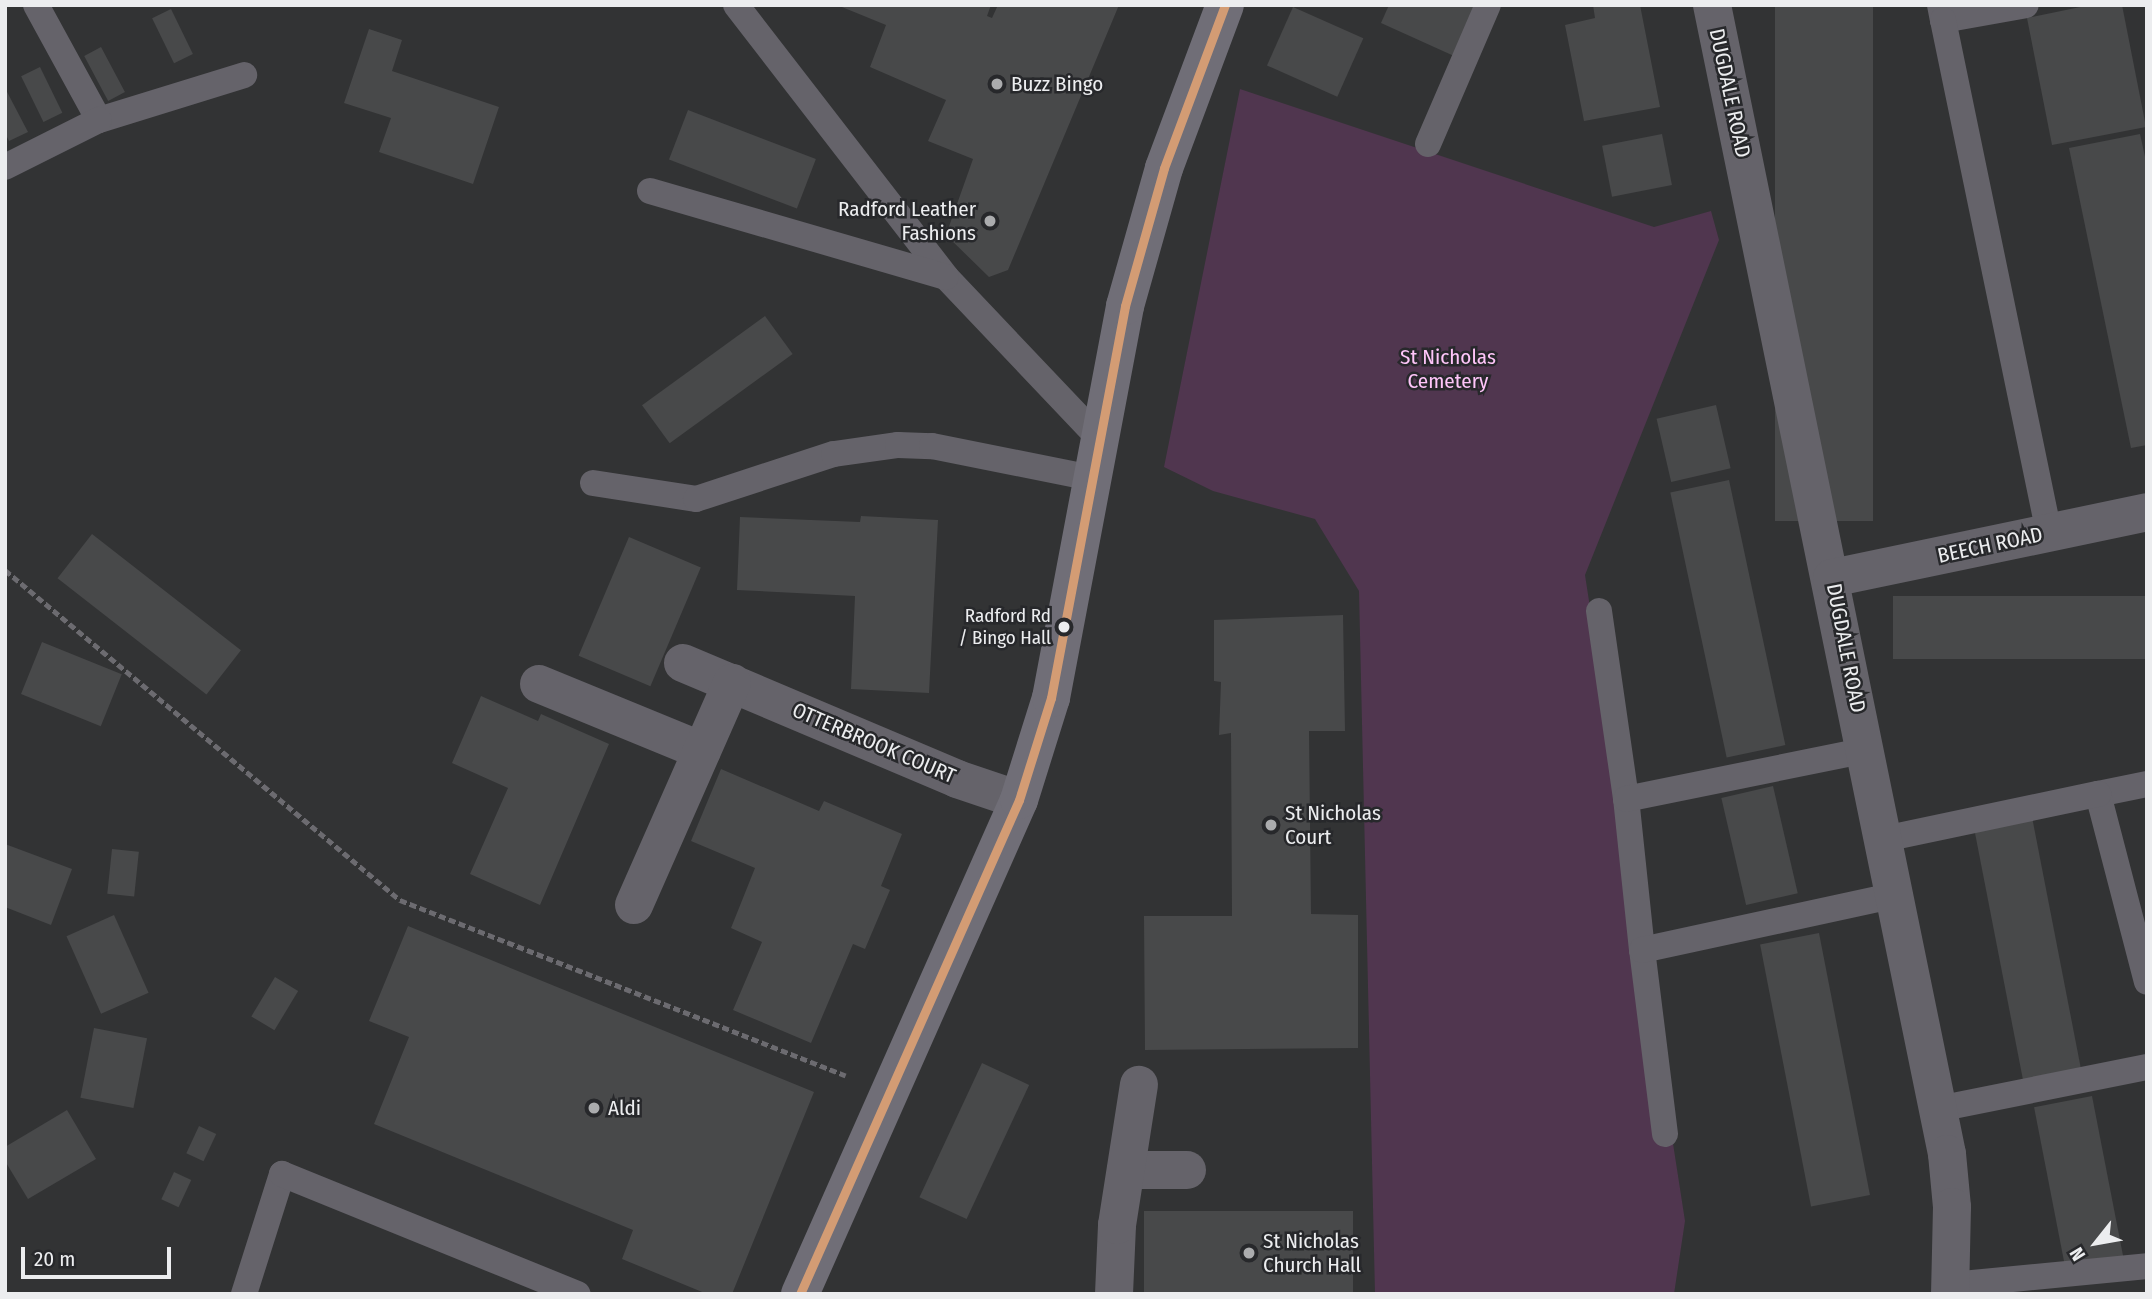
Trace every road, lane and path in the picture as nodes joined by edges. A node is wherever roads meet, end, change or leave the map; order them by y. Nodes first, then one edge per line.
1 (36, 5) edge
2 (736, 5) edge
3 (1225, 5) edge
4 (1488, 5) edge
5 (1712, 5) edge
6 (2025, 5) edge
7 (1941, 13) edge
8 (244, 75) dead end
9 (99, 120) junction
10 (1428, 144) dead end
11 (5, 167) edge
12 (650, 191) dead end
13 (946, 277) junction
14 (1100, 439) junction
15 (1092, 478) junction
16 (593, 483) dead end
17 (2147, 512) edge
18 (2049, 533) junction
19 (5, 570) edge
20 (1832, 578) junction
21 (1599, 611) dead end
22 (683, 663) dead end
23 (732, 683) junction
24 (539, 684) dead end
25 (1867, 750) junction
26 (702, 751) junction
27 (2147, 784) edge
28 (2098, 794) junction
29 (1626, 799) junction
30 (1019, 800) junction
31 (1884, 839) junction
32 (1896, 895) junction
33 (634, 905) dead end
34 (1642, 950) junction
35 (2147, 982) edge
36 (2147, 1067) edge
37 (1139, 1085) dead end
38 (890, 1093) junction
39 (1938, 1109) junction
40 (1665, 1134) dead end
41 (1126, 1170) junction
42 (1187, 1170) dead end
43 (2147, 1266) edge
44 (1950, 1289) edge
45 (244, 1294) edge
46 (578, 1294) edge
47 (800, 1294) edge
48 (1114, 1294) edge

1 - 9 lane
2 - 13 lane
3 - 14 main road
4 - 10 lane
5 - 20 street, DUGDALE ROAD
6 - 7 lane
7 - 18 lane
8 - 9 lane
9 - 11 lane
12 - 13 lane
13 - 14 lane
14 - 15 main road
15 - 16 lane
15 - 30 main road
17 - 18 street, BEECH ROAD
18 - 20 street, BEECH ROAD
19 - 38 path
20 - 25 street, DUGDALE ROAD
21 - 29 lane
22 - 23 street, OTTERBROOK COURT
23 - 26 street
23 - 30 street, OTTERBROOK COURT
24 - 26 street
25 - 29 lane
25 - 31 street, DUGDALE ROAD
26 - 33 street
27 - 28 lane
28 - 31 lane
28 - 35 lane
29 - 34 lane
30 - 38 main road
31 - 32 street, DUGDALE ROAD
32 - 34 lane
32 - 39 street, DUGDALE ROAD
34 - 40 lane
36 - 39 lane
37 - 41 street
38 - 47 main road
39 - 44 street, DUGDALE ROAD
41 - 42 street
41 - 48 street
43 - 44 lane
45 - 46 lane

